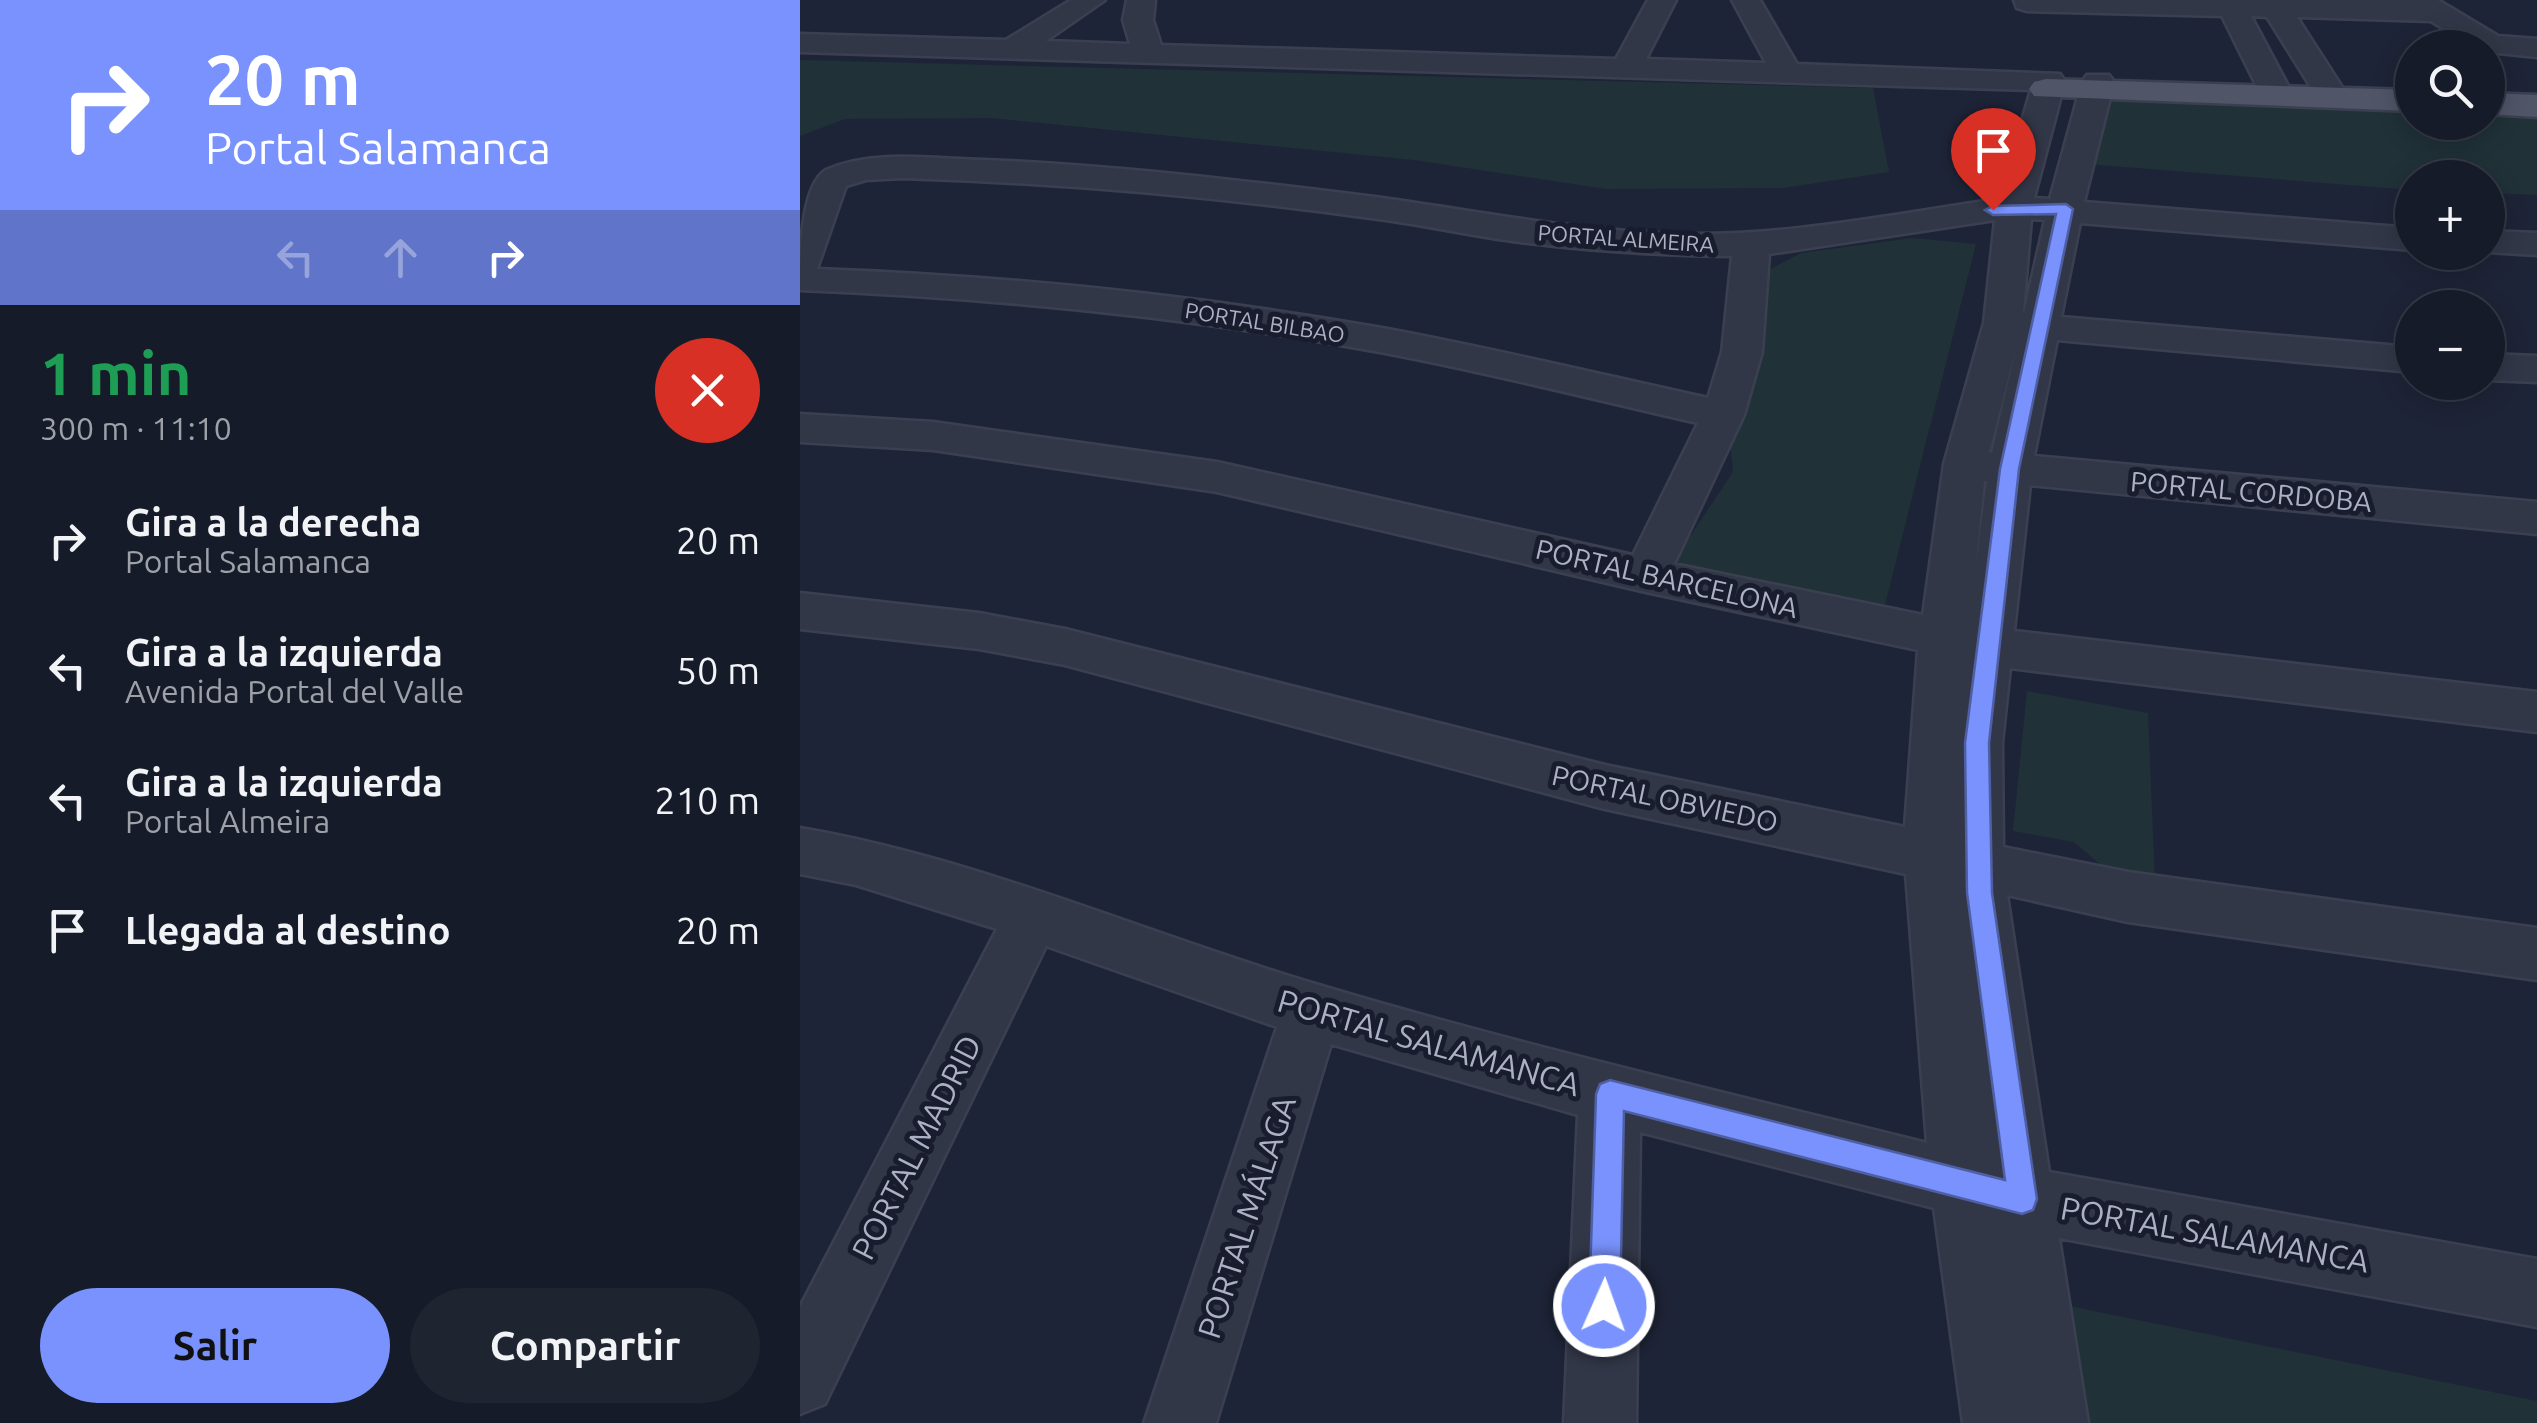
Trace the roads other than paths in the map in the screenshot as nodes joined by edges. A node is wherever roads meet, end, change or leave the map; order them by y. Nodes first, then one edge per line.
1 (1662, 0) edge
2 (1746, 0) edge
3 (2183, 3) edge
4 (1088, 4) edge
5 (1139, 4) edge
6 (2426, 6) edge
7 (2232, 8) junction
8 (2277, 9) junction
9 (2030, 10) edge
10 (803, 33) edge
11 (2537, 48) edge
12 (1013, 49) junction
13 (1149, 53) junction
14 (1627, 67) junction
15 (1787, 72) junction
16 (2072, 86) junction
17 (2275, 92) junction
18 (2395, 92) edge
19 (2330, 94) junction
20 (2505, 95) edge
21 (2537, 96) edge
22 (2395, 100) edge
23 (2505, 105) edge
24 (2537, 106) edge
25 (823, 182) edge
26 (2014, 207) junction
27 (2066, 209) junction
28 (2395, 237) edge
29 (2505, 243) edge
30 (2537, 244) edge
31 (1751, 246) junction
32 (800, 267) edge
33 (800, 279) edge
34 (2022, 325) junction
35 (2395, 358) edge
36 (2505, 368) edge
37 (2537, 369) edge
38 (1723, 415) junction
39 (800, 428) edge
40 (1987, 466) junction
41 (2537, 518) edge
42 (1646, 576) junction
43 (800, 611) edge
44 (1967, 642) junction
45 (2537, 712) edge
46 (800, 851) edge
47 (1954, 860) junction
48 (1033, 915) junction
49 (2537, 954) edge
50 (1312, 1011) junction
51 (1610, 1094) junction
52 (1962, 1183) junction
53 (2022, 1199) junction
54 (2537, 1293) edge
55 (800, 1379) edge
56 (1180, 1423) edge
57 (1600, 1423) edge
58 (1999, 1423) edge
59 (2052, 1423) edge

1 - 14 street
2 - 15 street
3 - 7 street
3 - 9 street
4 - 5 street
4 - 12 street
5 - 13 street
6 - 8 street
6 - 11 street
7 - 8 street
7 - 17 street
8 - 19 street
10 - 12 street
12 - 13 street
13 - 14 street
14 - 15 street
15 - 16 street
16 - 17 main road
16 - 26 street
16 - 27 street
17 - 19 main road
18 - 19 main road
19 - 22 main road
20 - 21 main road
23 - 24 main road
25 - 31 street, PORTAL ALMEIRA
25 - 32 street
26 - 27 street, PORTAL ALMEIRA
26 - 31 street, PORTAL ALMEIRA
26 - 34 street
27 - 28 street, PORTAL ALMEIRA
27 - 34 street
29 - 30 street
31 - 38 street
33 - 38 street, PORTAL BILBAO
34 - 35 street
34 - 40 street
36 - 37 street
38 - 42 street
39 - 42 street, PORTAL BARCELONA
40 - 41 street, PORTAL CORDOBA
40 - 44 street
42 - 44 street, PORTAL BARCELONA
43 - 47 street, PORTAL OBVIEDO
44 - 45 street, PORTAL BARCELONA
44 - 47 street
46 - 48 street, PORTAL SALAMANCA
47 - 49 street, PORTAL OBVIEDO
47 - 52 street
47 - 53 street
48 - 50 street, PORTAL SALAMANCA
48 - 55 street, PORTAL MADRID
50 - 51 street, PORTAL SALAMANCA
50 - 56 street, PORTAL MÁLAGA
51 - 52 street, PORTAL SALAMANCA
51 - 57 street
52 - 53 street, PORTAL SALAMANCA
52 - 58 street
53 - 54 street, PORTAL SALAMANCA
53 - 59 street

